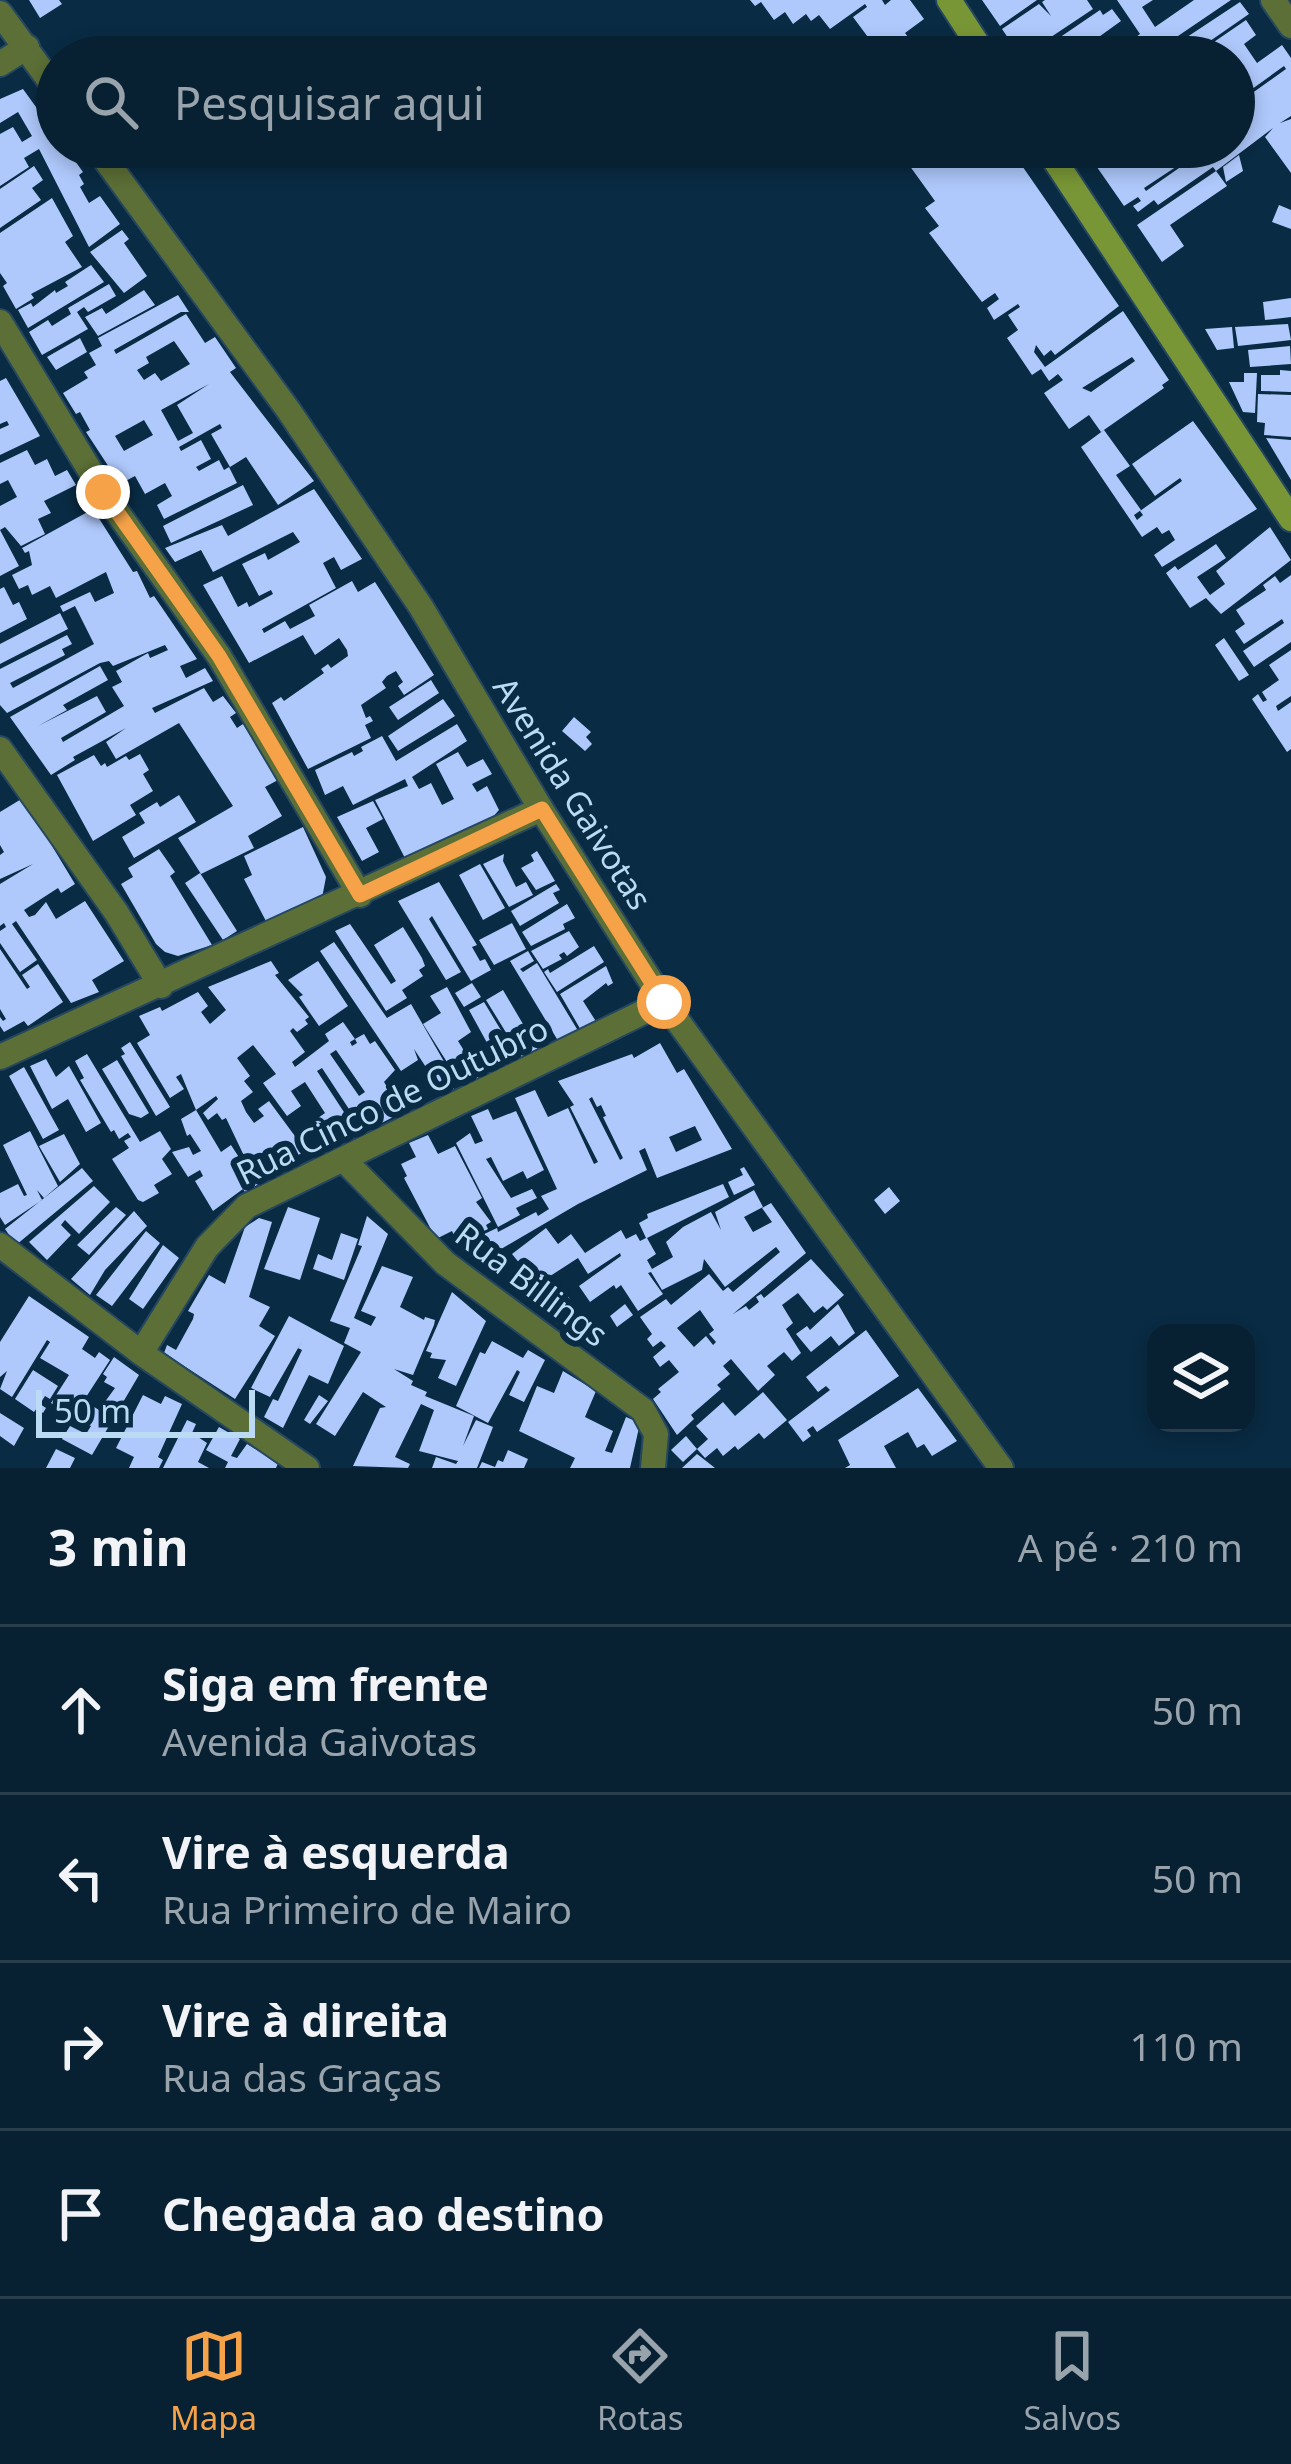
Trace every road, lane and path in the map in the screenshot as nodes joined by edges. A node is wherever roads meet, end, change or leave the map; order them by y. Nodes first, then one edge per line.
1 (949, 0) edge
2 (1274, 0) edge
3 (0, 14) edge
4 (1291, 26) edge
5 (972, 36) edge
6 (26, 47) junction
7 (36, 61) edge
8 (0, 64) edge
9 (111, 168) edge
10 (1060, 168) edge
11 (0, 322) edge
12 (1291, 519) edge
13 (0, 748) edge
14 (542, 809) junction
15 (360, 895) junction
16 (161, 986) junction
17 (664, 1002) junction
18 (1, 1055) edge
19 (344, 1160) junction
20 (0, 1245) edge
21 (141, 1353) junction
22 (308, 1468) edge
23 (652, 1468) edge
24 (1001, 1468) edge

1 - 5 main road
2 - 4 street
3 - 6 street
6 - 7 street
6 - 8 street
9 - 14 street, Avenida Gaivotas
10 - 12 main road
11 - 15 street
13 - 16 street
14 - 15 street
14 - 17 street, Avenida Gaivotas
15 - 16 street
16 - 18 street
17 - 19 street, Rua Cinco de Outubro
17 - 24 street, Avenida Gaivotas
19 - 21 street, Rua Cinco de Outubro
19 - 23 street, Rua Billings
20 - 21 street
21 - 22 street

